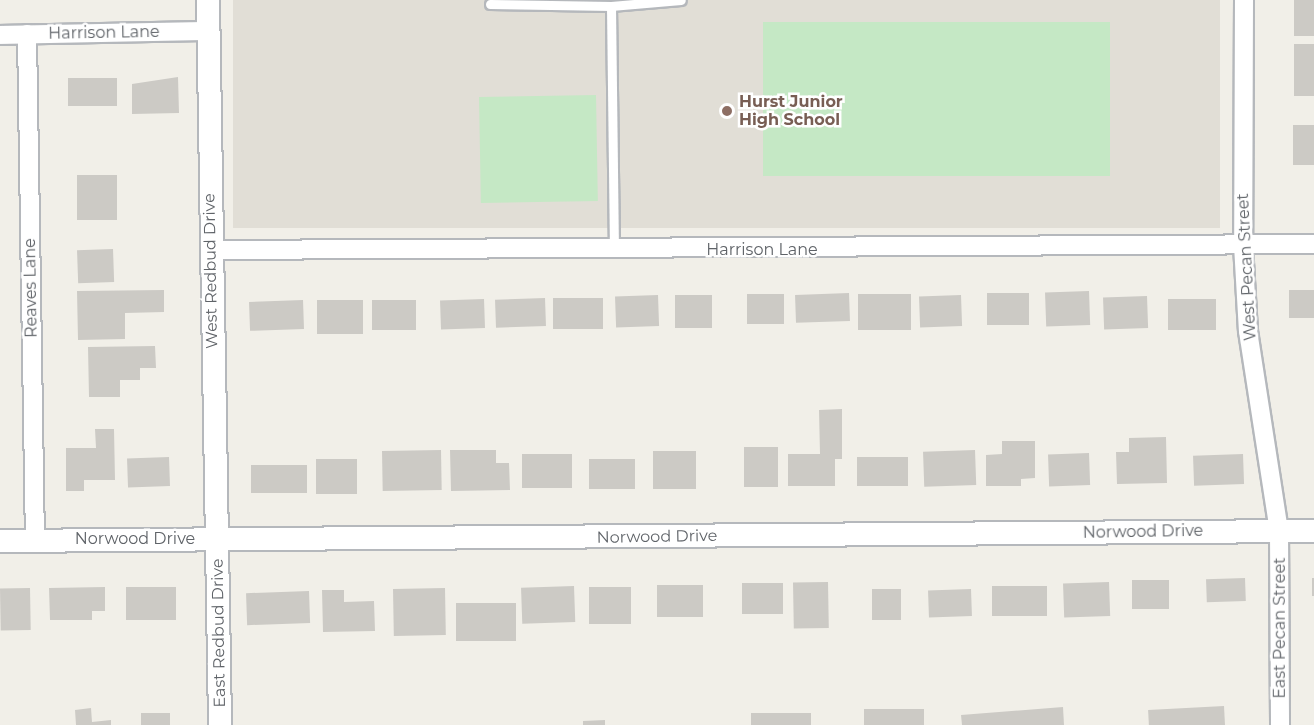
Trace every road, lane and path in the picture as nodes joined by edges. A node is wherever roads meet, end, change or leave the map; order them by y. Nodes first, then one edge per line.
1 (208, 0) edge
2 (681, 0) edge
3 (1244, 0) edge
4 (490, 4) dead end
5 (611, 6) junction
6 (208, 31) junction
7 (27, 34) junction
8 (0, 35) edge
9 (1314, 244) edge
10 (1243, 245) junction
11 (210, 250) junction
12 (614, 250) junction
13 (1279, 531) junction
14 (1314, 531) edge
15 (0, 541) edge
16 (34, 541) junction
17 (217, 542) junction
18 (220, 725) edge
19 (1280, 725) edge

1 - 6 street, West Redbud Drive
2 - 5 lane
3 - 10 street, West Pecan Street
4 - 5 lane
5 - 12 lane
6 - 7 street, Harrison Lane
6 - 11 street, West Redbud Drive
7 - 8 street, Harrison Lane
7 - 16 street, Reaves Lane
9 - 10 street, Harrison Lane
10 - 12 street, Harrison Lane
10 - 13 street, West Pecan Street
11 - 12 street, Harrison Lane
11 - 17 street, West Redbud Drive
13 - 14 street, Norwood Drive
13 - 17 street, Norwood Drive
13 - 19 street, East Pecan Street
15 - 16 street, Norwood Drive
16 - 17 street, Norwood Drive
17 - 18 street, East Redbud Drive

